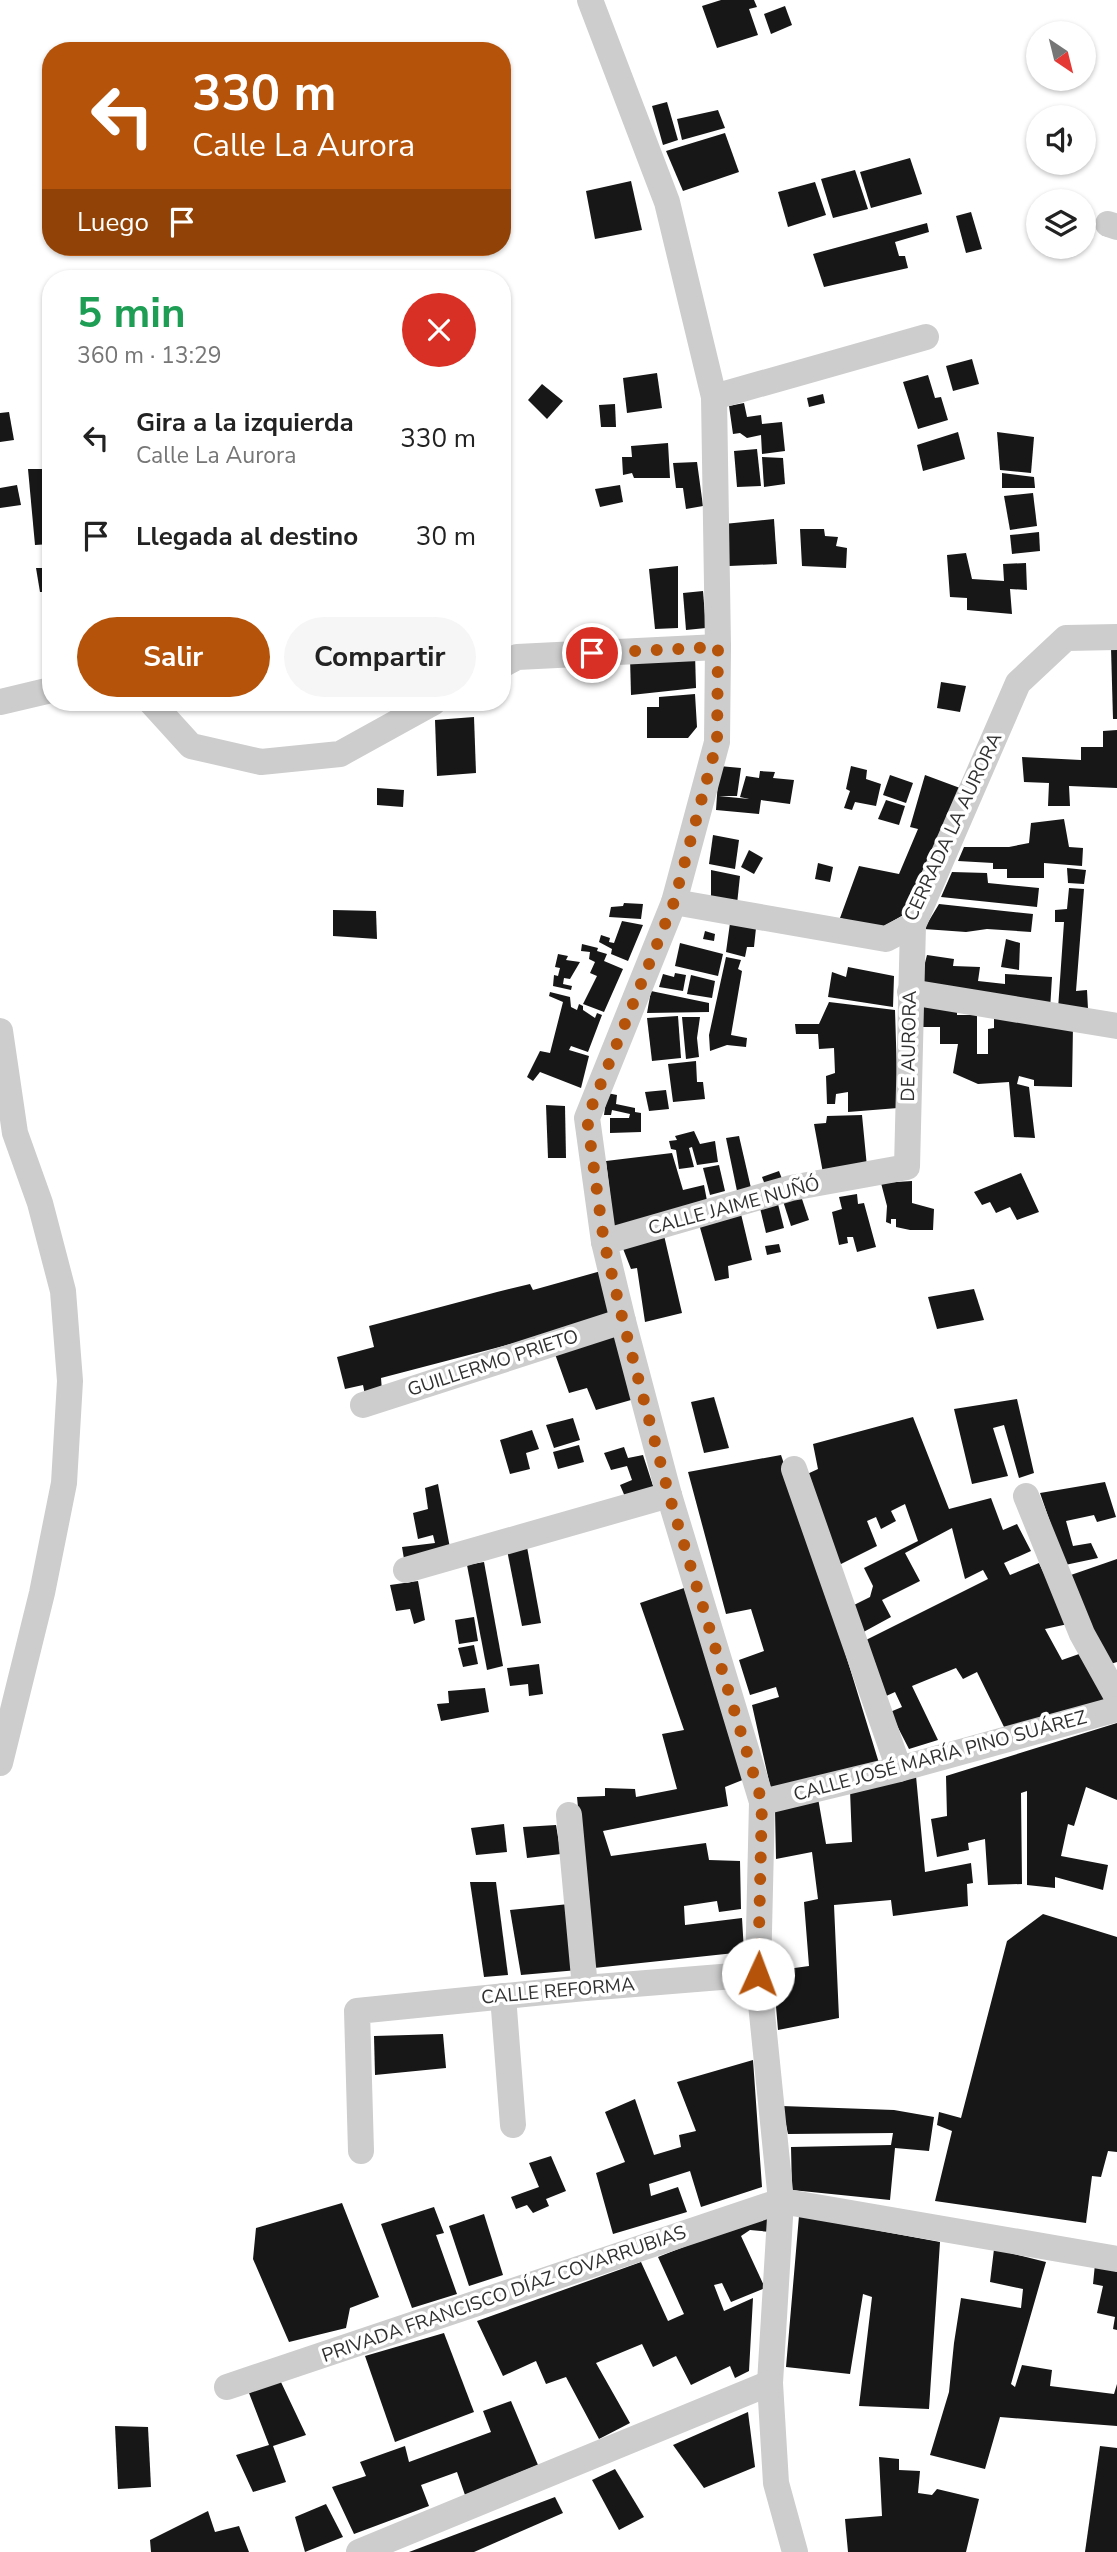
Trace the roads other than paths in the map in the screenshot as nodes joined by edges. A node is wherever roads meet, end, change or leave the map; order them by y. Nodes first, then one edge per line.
1 (590, 0) edge
2 (926, 337) dead end
3 (714, 397) junction
4 (1117, 637) edge
5 (718, 647) junction
6 (511, 660) edge
7 (42, 692) edge
8 (0, 702) edge
9 (159, 711) edge
10 (419, 711) edge
11 (674, 902) junction
12 (913, 925) junction
13 (910, 992) junction
14 (1117, 1026) edge
15 (0, 1031) edge
16 (907, 1167) joint
17 (604, 1242) junction
18 (623, 1321) junction
19 (363, 1405) dead end
20 (794, 1469) dead end
21 (669, 1495) junction
22 (1026, 1496) dead end
23 (406, 1570) dead end
24 (1117, 1697) edge
25 (1117, 1709) edge
26 (0, 1763) edge
27 (899, 1769) junction
28 (762, 1802) junction
29 (569, 1815) dead end
30 (758, 1974) junction
31 (585, 1988) junction
32 (503, 1996) junction
33 (513, 2125) dead end
34 (361, 2151) dead end
35 (781, 2201) junction
36 (1117, 2259) edge
37 (770, 2383) junction
38 (228, 2386) dead end
39 (359, 2552) edge
40 (795, 2552) edge

1 - 3 street
2 - 3 street
3 - 5 street
4 - 12 street, CERRADA LA AURORA
5 - 6 street
5 - 11 street
7 - 8 street
9 - 10 street
11 - 12 street, CERRADA LA AURORA
11 - 17 street
12 - 13 street, DE AURORA
13 - 14 street
13 - 16 street, DE AURORA
15 - 26 street
16 - 17 street, CALLE JAIME NUÑÓ
17 - 18 street
18 - 19 street, GUILLERMO PRIETO
18 - 21 street
20 - 27 street
21 - 23 street
21 - 28 street
22 - 24 street
25 - 27 street, CALLE JOSÉ MARÍA PINO SUÁREZ
27 - 28 street, CALLE JOSÉ MARÍA PINO SUÁREZ
28 - 30 street
29 - 31 street
30 - 31 street, CALLE REFORMA
30 - 35 street
31 - 32 street, CALLE REFORMA
32 - 33 street
32 - 34 street, CALLE REFORMA
35 - 36 street
35 - 37 street
35 - 38 street, PRIVADA FRANCISCO DÍAZ COVARRUBIAS
37 - 39 street
37 - 40 street

